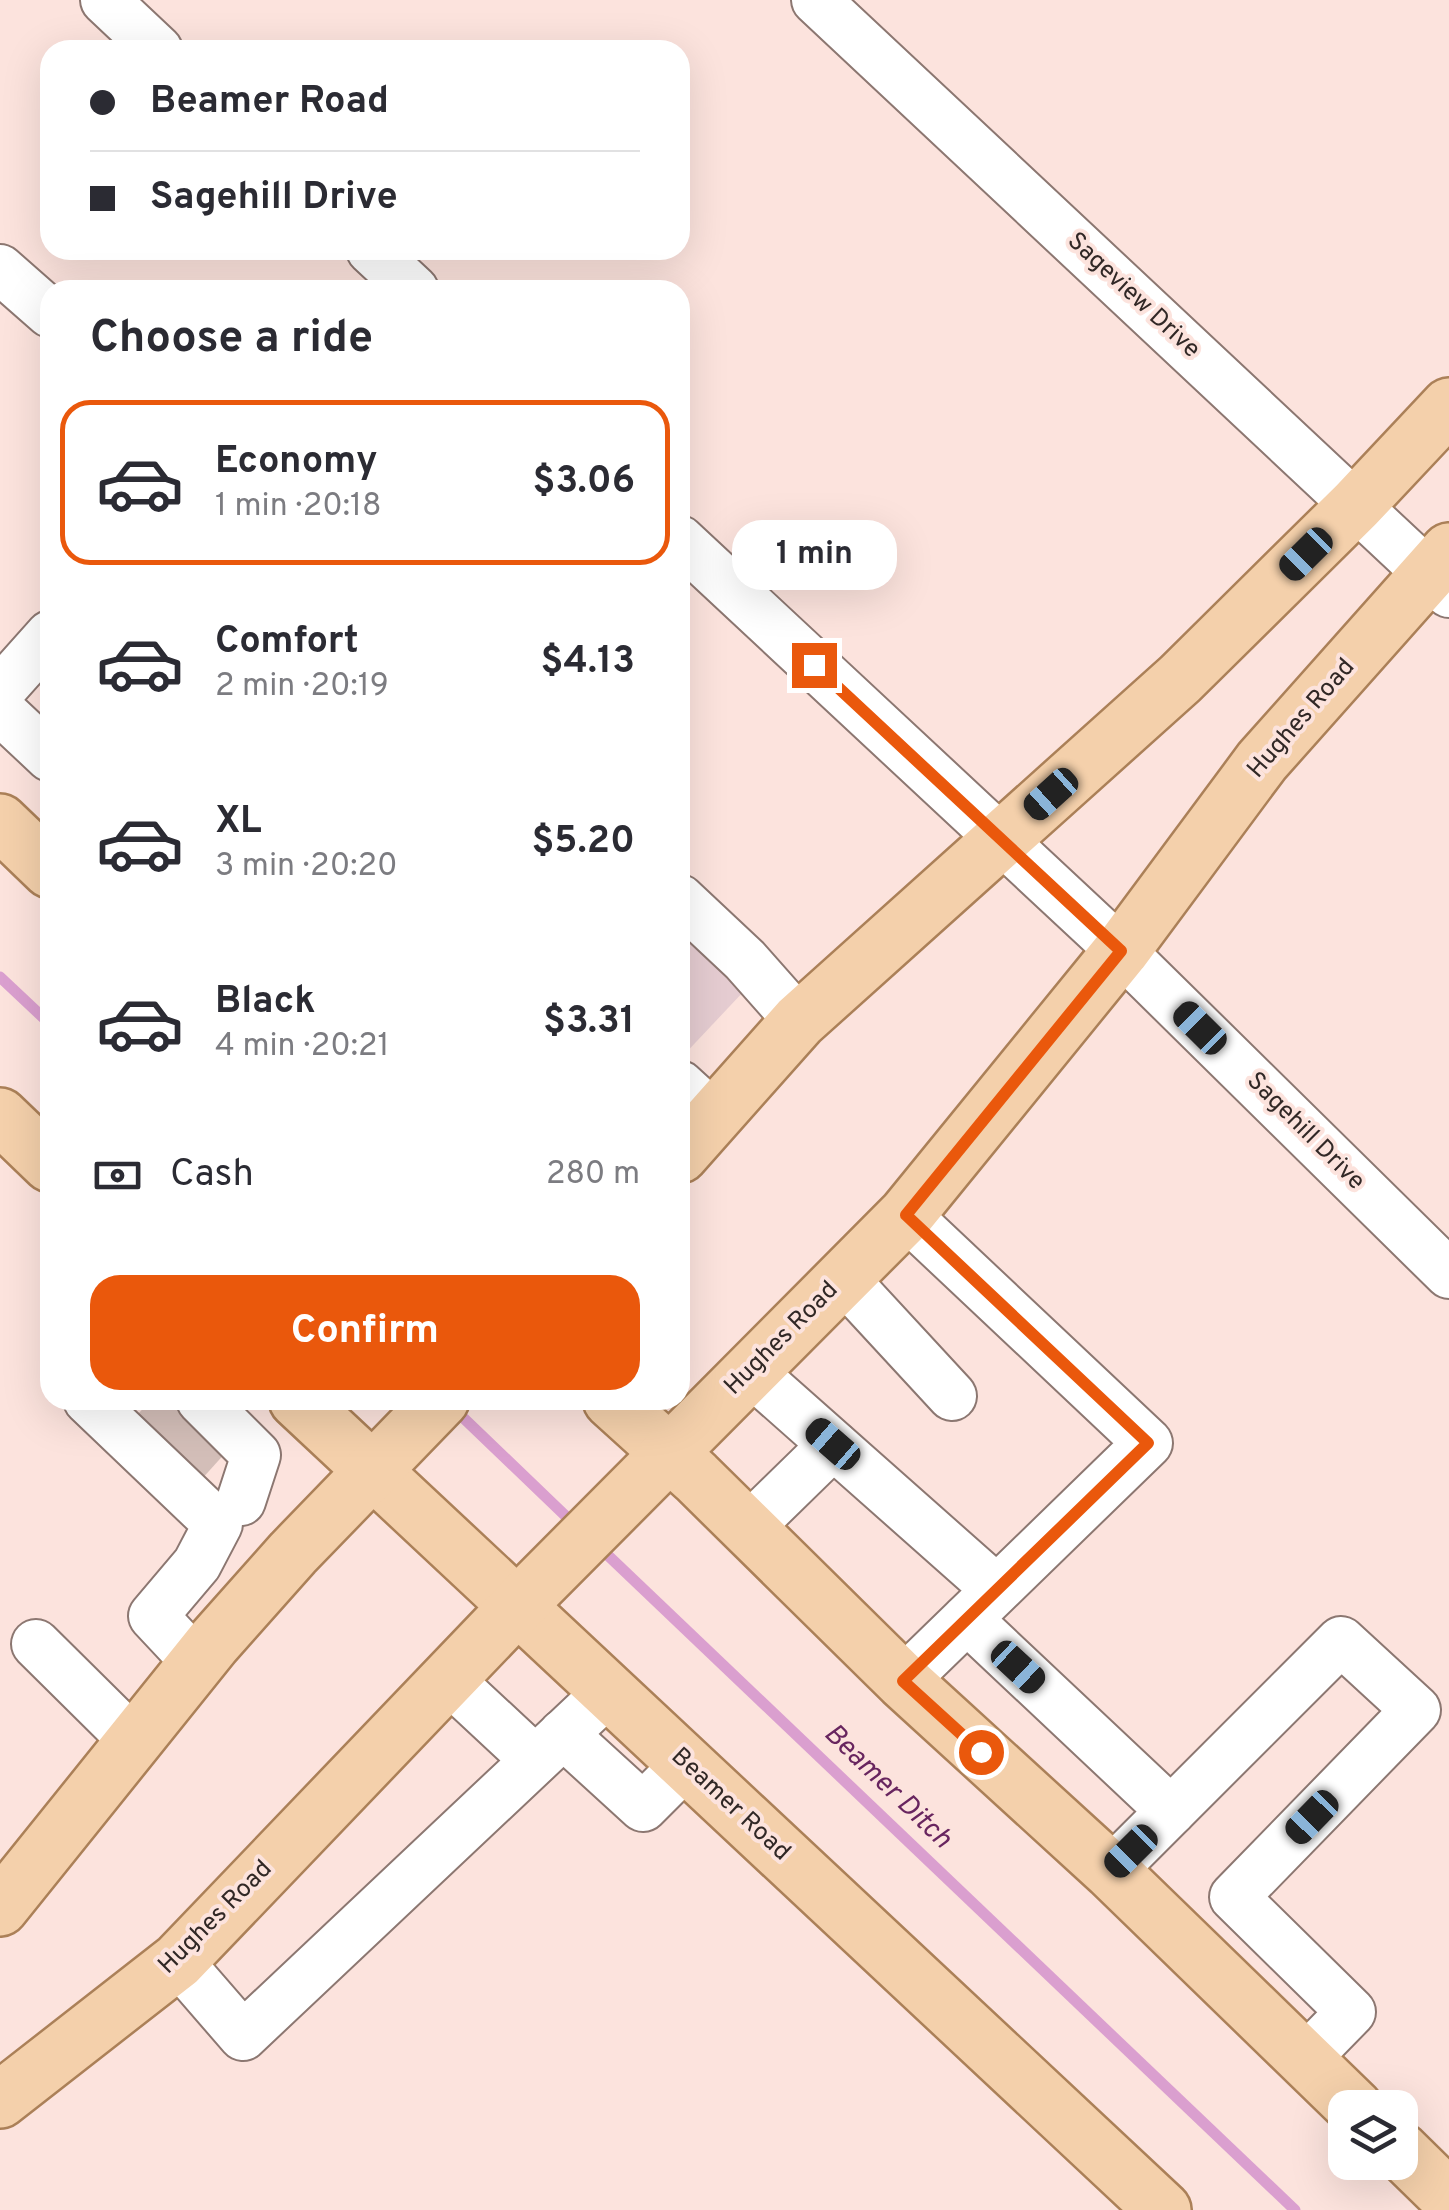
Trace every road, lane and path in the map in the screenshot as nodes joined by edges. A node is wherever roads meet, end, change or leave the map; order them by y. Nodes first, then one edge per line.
1 (105, 0) edge
2 (816, 0) edge
3 (147, 40) edge
4 (382, 260) edge
5 (0, 268) edge
6 (404, 280) edge
7 (40, 304) edge
8 (1449, 406) edge
9 (1356, 505) junction
10 (690, 549) edge
11 (1442, 572) edge
12 (40, 646) edge
13 (0, 691) edge
14 (0, 710) edge
15 (40, 747) edge
16 (0, 822) edge
17 (1000, 840) junction
18 (40, 860) edge
19 (690, 908) edge
20 (1121, 951) junction
21 (799, 1022) junction
22 (0, 1116) edge
23 (692, 1118) edge
24 (40, 1154) edge
25 (906, 1215) junction
26 (1449, 1274) edge
27 (843, 1278) junction
28 (750, 1371) junction
29 (952, 1396) dead end
30 (119, 1410) edge
31 (313, 1410) edge
32 (431, 1410) edge
33 (617, 1410) edge
34 (183, 1431) edge
35 (833, 1444) junction
36 (385, 1458) junction
37 (657, 1464) junction
38 (229, 1512) junction
39 (748, 1528) junction
40 (293, 1553) junction
41 (528, 1596) junction
42 (982, 1604) junction
43 (36, 1644) dead end
44 (197, 1663) junction
45 (448, 1679) junction
46 (903, 1681) junction
47 (608, 1692) junction
48 (134, 1741) junction
49 (549, 1746) junction
50 (686, 1764) junction
51 (1171, 1811) junction
52 (1111, 1871) junction
53 (0, 1908) edge
54 (1273, 1935) junction
55 (178, 1961) junction
56 (1226, 1982) junction
57 (1304, 2058) junction
58 (1337, 2090) edge
59 (0, 2100) edge
60 (1418, 2168) edge
61 (1449, 2198) edge
62 (1163, 2210) edge

1 - 3 street
2 - 9 street, Sageview Drive
4 - 6 street
5 - 7 street
8 - 9 main road
9 - 11 street, Sageview Drive
9 - 17 main road
10 - 17 street, Sagehill Drive
11 - 20 main road, Hughes Road
12 - 13 street
14 - 15 street
16 - 18 main road
17 - 20 street, Sagehill Drive
17 - 21 main road
19 - 21 street
20 - 25 main road, Hughes Road
20 - 26 street, Sagehill Drive
21 - 23 main road
22 - 24 main road
25 - 27 main road, Hughes Road
25 - 42 street
27 - 28 main road, Hughes Road
27 - 29 street
28 - 35 street
28 - 37 main road, Hughes Road
30 - 34 street
31 - 36 main road, Beamer Road
32 - 36 main road
33 - 37 main road
34 - 38 street
34 - 38 street
35 - 39 street
35 - 42 street
36 - 40 main road
36 - 41 main road, Beamer Road
37 - 39 main road
37 - 41 main road, Hughes Road
38 - 40 street
38 - 44 street
39 - 46 main road
40 - 44 main road
41 - 45 main road, Hughes Road
41 - 47 main road, Beamer Road
42 - 46 street
42 - 51 street
43 - 48 street
44 - 48 main road
45 - 49 street
45 - 55 main road, Hughes Road
46 - 52 main road
47 - 49 street
47 - 50 main road, Beamer Road
48 - 53 main road
49 - 50 street
49 - 55 street
50 - 62 main road, Beamer Road
51 - 52 street
51 - 54 street
52 - 56 main road
54 - 56 street
54 - 57 street
55 - 59 main road, Hughes Road
56 - 57 main road
57 - 58 main road
60 - 61 main road

